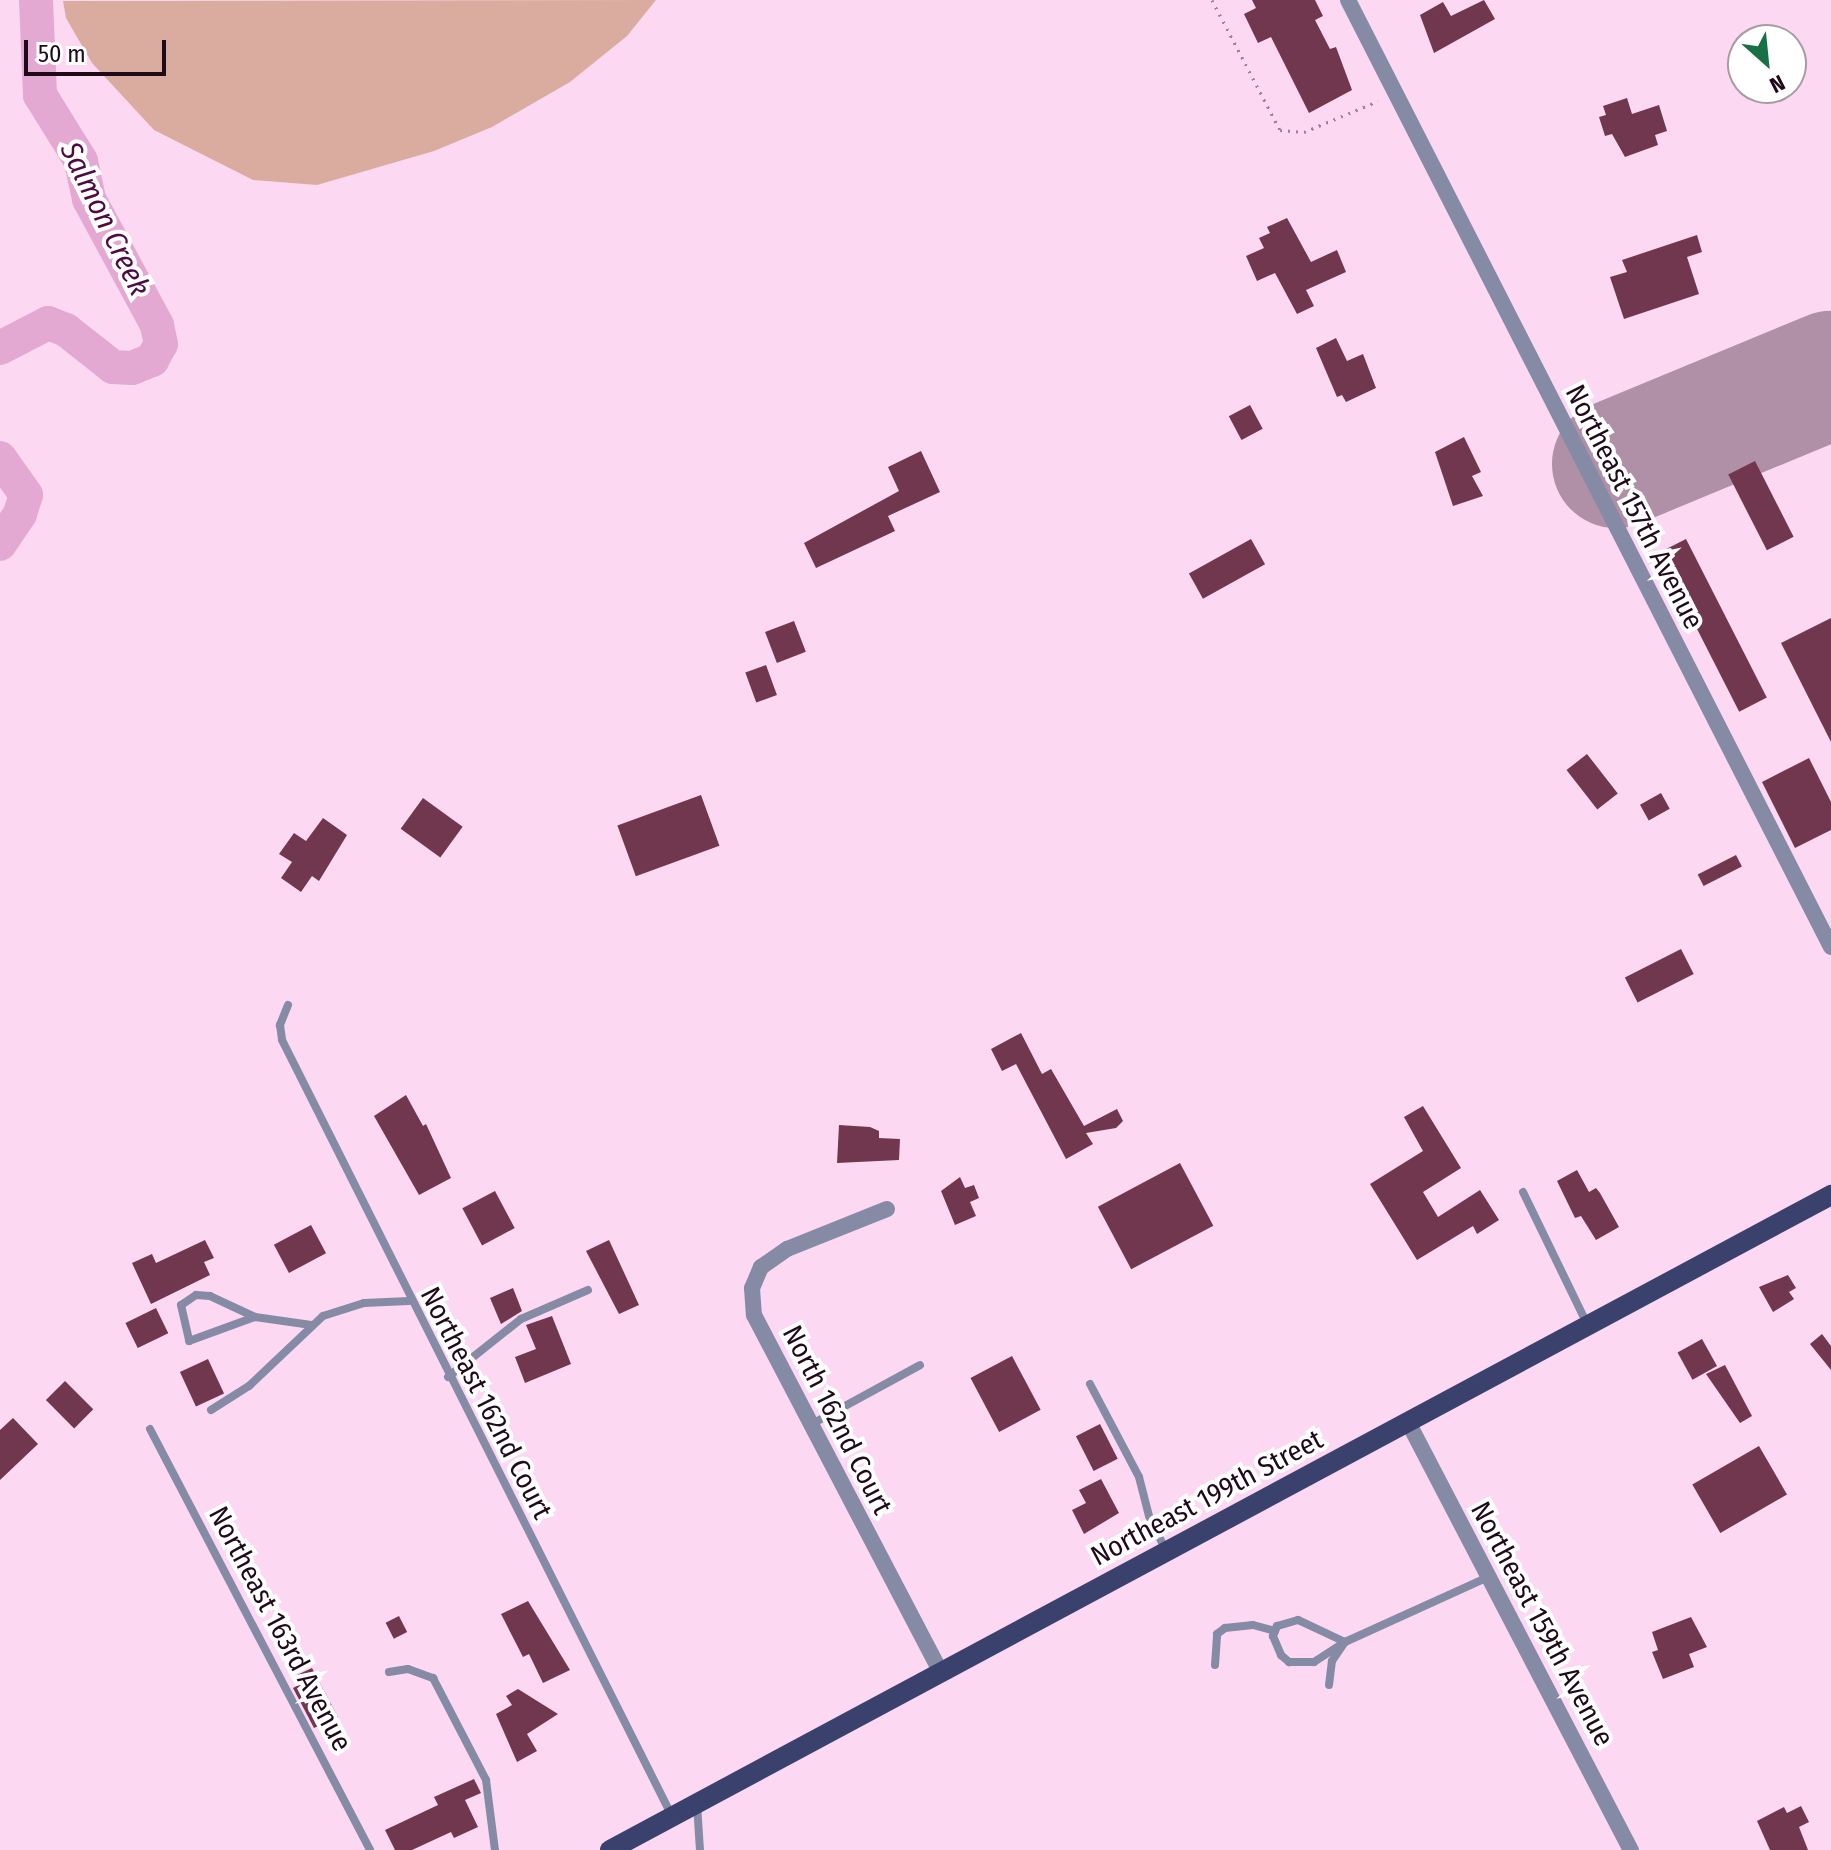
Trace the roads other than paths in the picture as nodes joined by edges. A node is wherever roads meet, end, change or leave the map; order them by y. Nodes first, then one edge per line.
1 (1348, 0) edge
2 (1831, 947) edge
3 (288, 1005) dead end
4 (1523, 1192) dead end
5 (1831, 1195) edge
6 (887, 1209) dead end
7 (588, 1290) dead end
8 (409, 1301) junction
9 (255, 1317) junction
10 (311, 1325) junction
11 (1588, 1326) junction
12 (920, 1365) dead end
13 (448, 1377) junction
14 (1090, 1384) dead end
15 (211, 1410) dead end
16 (1408, 1422) junction
17 (809, 1426) junction
18 (150, 1429) dead end
19 (1166, 1552) junction
20 (1488, 1577) junction
21 (1275, 1631) junction
22 (1345, 1642) junction
23 (1215, 1665) dead end
24 (389, 1672) dead end
25 (941, 1673) junction
26 (1329, 1685) dead end
27 (697, 1804) junction
28 (672, 1817) junction
29 (370, 1850) edge
30 (495, 1850) edge
31 (610, 1850) edge
32 (700, 1850) edge
33 (1631, 1850) edge

1 - 2 street, Northeast 157th Avenue
3 - 8 lane, Northeast 162nd Court
4 - 11 lane
5 - 11 main road, Northeast 199th Street
6 - 17 street, North 162nd Court
7 - 13 lane
8 - 10 lane
8 - 13 lane, Northeast 162nd Court
9 - 9 lane
9 - 10 lane
10 - 15 lane
11 - 16 main road, Northeast 199th Street
12 - 17 lane
13 - 28 lane, Northeast 162nd Court
14 - 19 lane
16 - 19 main road, Northeast 199th Street
16 - 20 street, Northeast 159th Avenue
17 - 25 street, North 162nd Court
18 - 29 lane, Northeast 163rd Avenue
19 - 25 main road, Northeast 199th Street
20 - 22 lane
20 - 33 street, Northeast 159th Avenue
21 - 22 lane
21 - 22 lane
21 - 23 lane
22 - 26 lane
24 - 30 lane
25 - 27 main road, Northeast 199th Street
27 - 28 main road, Northeast 199th Street
27 - 32 lane
28 - 31 main road, Northeast 199th Street

